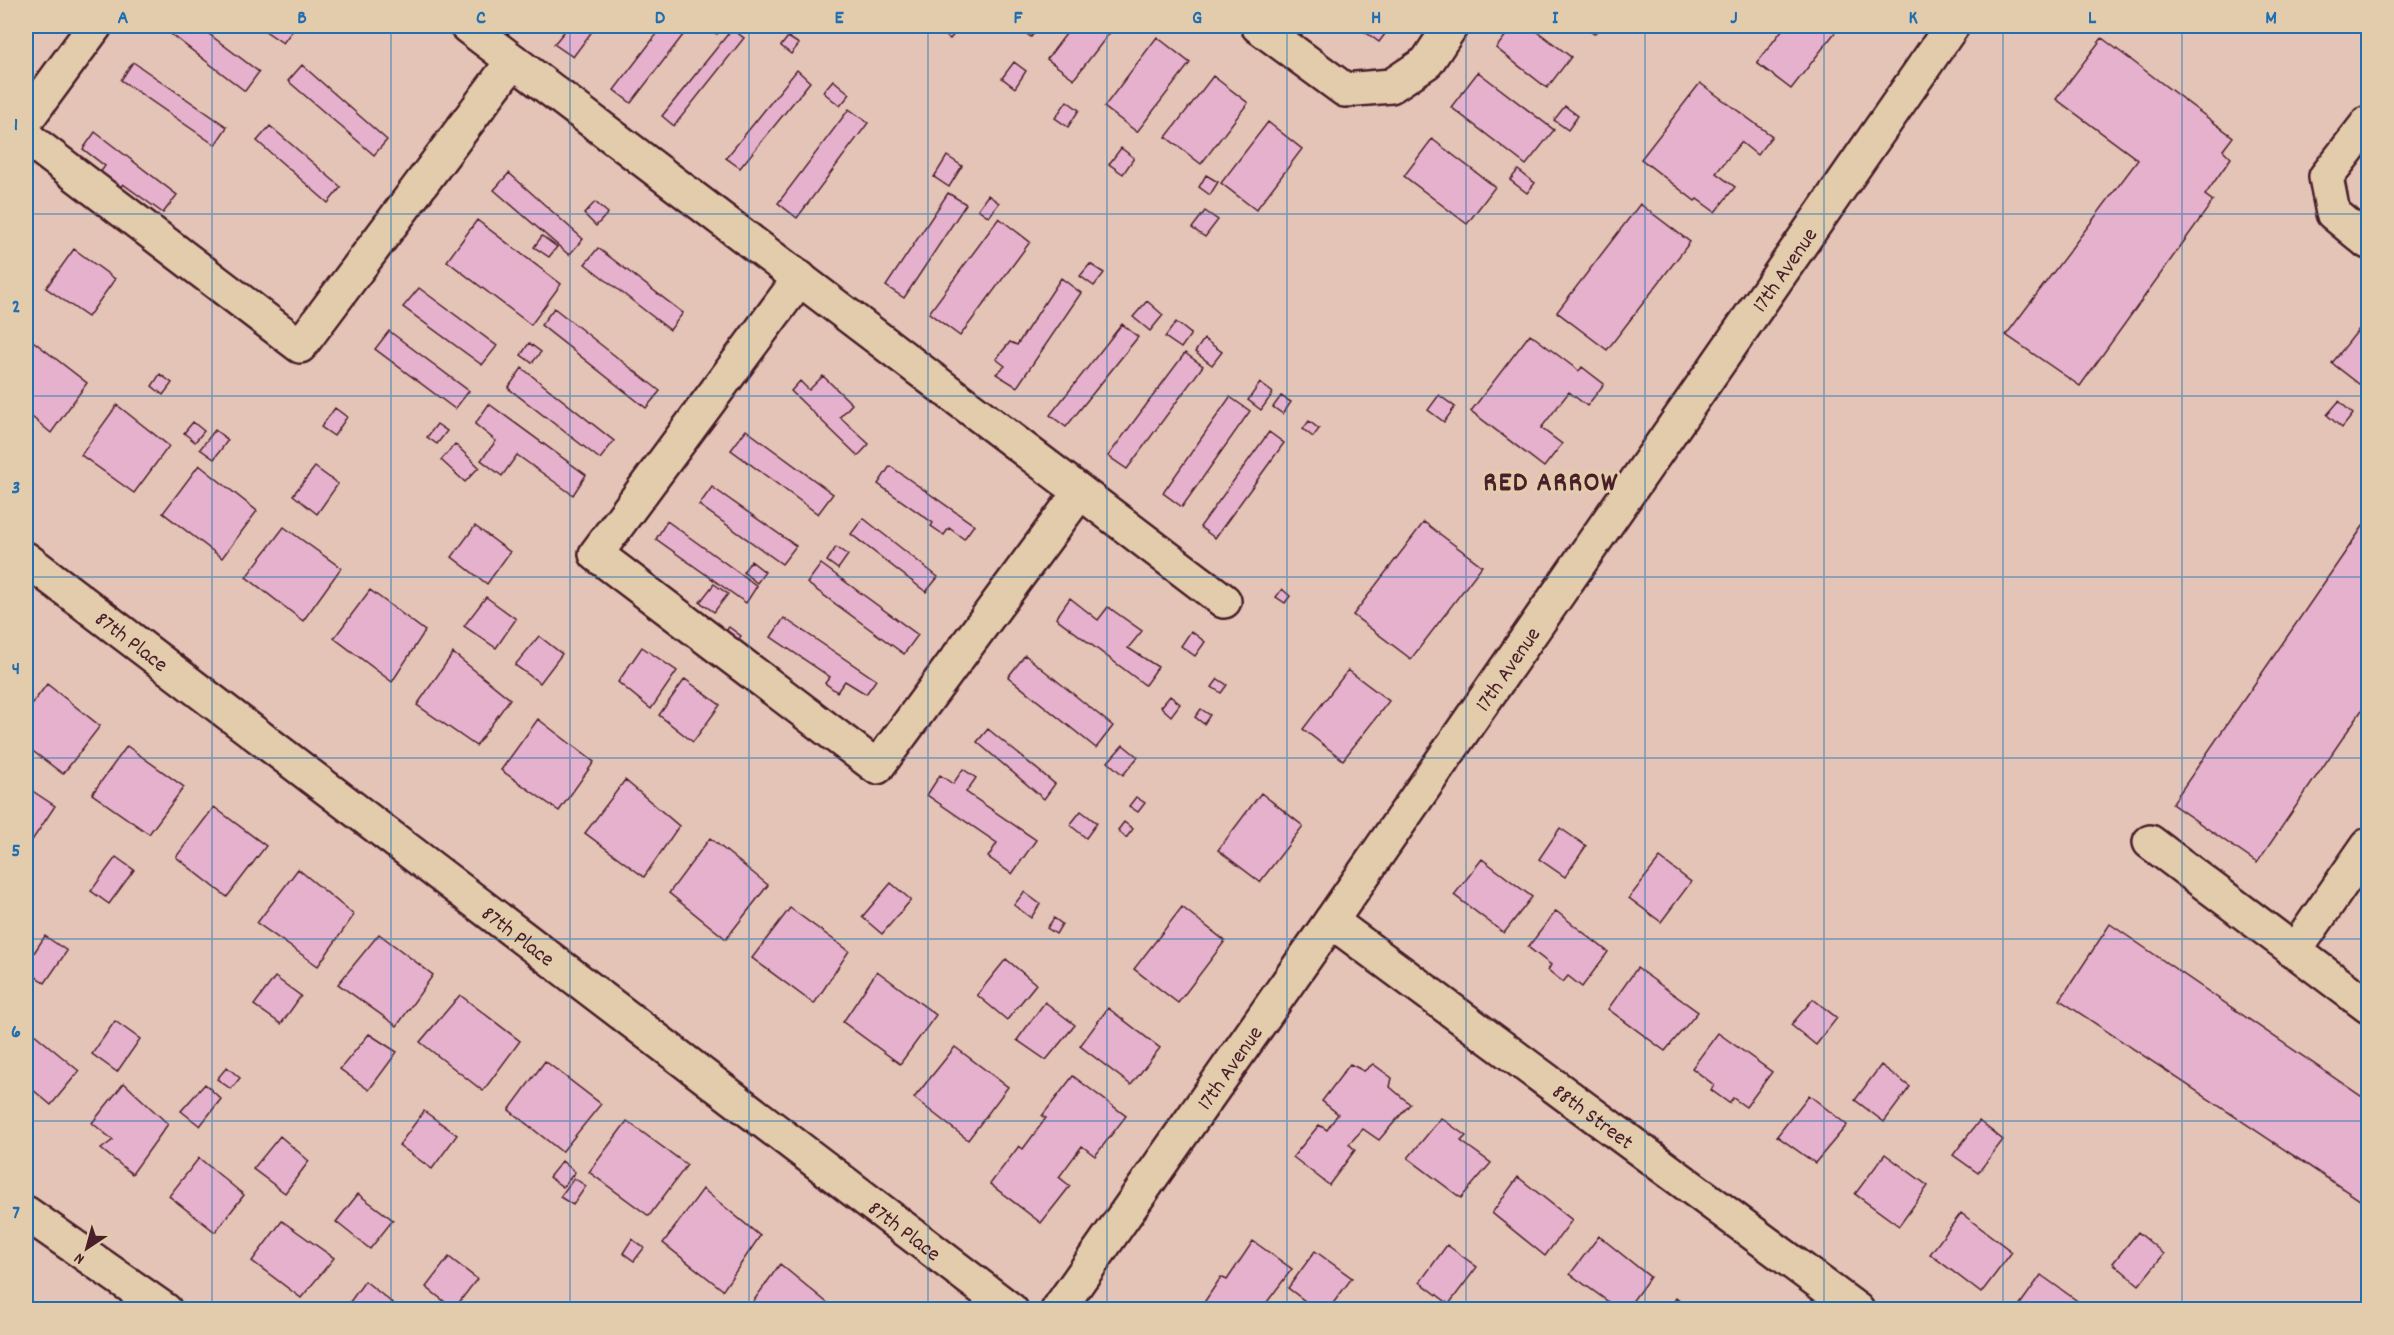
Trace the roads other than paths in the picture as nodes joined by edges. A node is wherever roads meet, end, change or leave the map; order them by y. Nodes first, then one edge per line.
1 (95, 26) edge
2 (467, 26) edge
3 (1258, 26) edge
4 (1451, 26) edge
5 (1952, 26) edge
6 (513, 61) junction
7 (26, 120) edge
8 (2368, 123) edge
9 (26, 137) edge
10 (2368, 242) edge
11 (800, 278) junction
12 (1080, 492) junction
13 (26, 559) edge
14 (1224, 601) dead end
15 (2150, 842) dead end
16 (2368, 845) edge
17 (1331, 921) junction
18 (2294, 952) junction
19 (2368, 1006) edge
20 (26, 1213) edge
21 (165, 1310) edge
22 (1011, 1310) edge
23 (1058, 1310) edge
24 (1857, 1310) edge

1 - 7 street
2 - 6 street
3 - 4 street
5 - 17 street, 17th Avenue
6 - 9 street
6 - 11 street
8 - 10 street
11 - 12 street
11 - 12 street
12 - 14 street
13 - 22 street, 87th Place
15 - 18 street
16 - 18 street
17 - 23 street, 17th Avenue
17 - 24 street, 88th Street
18 - 19 street
20 - 21 street

